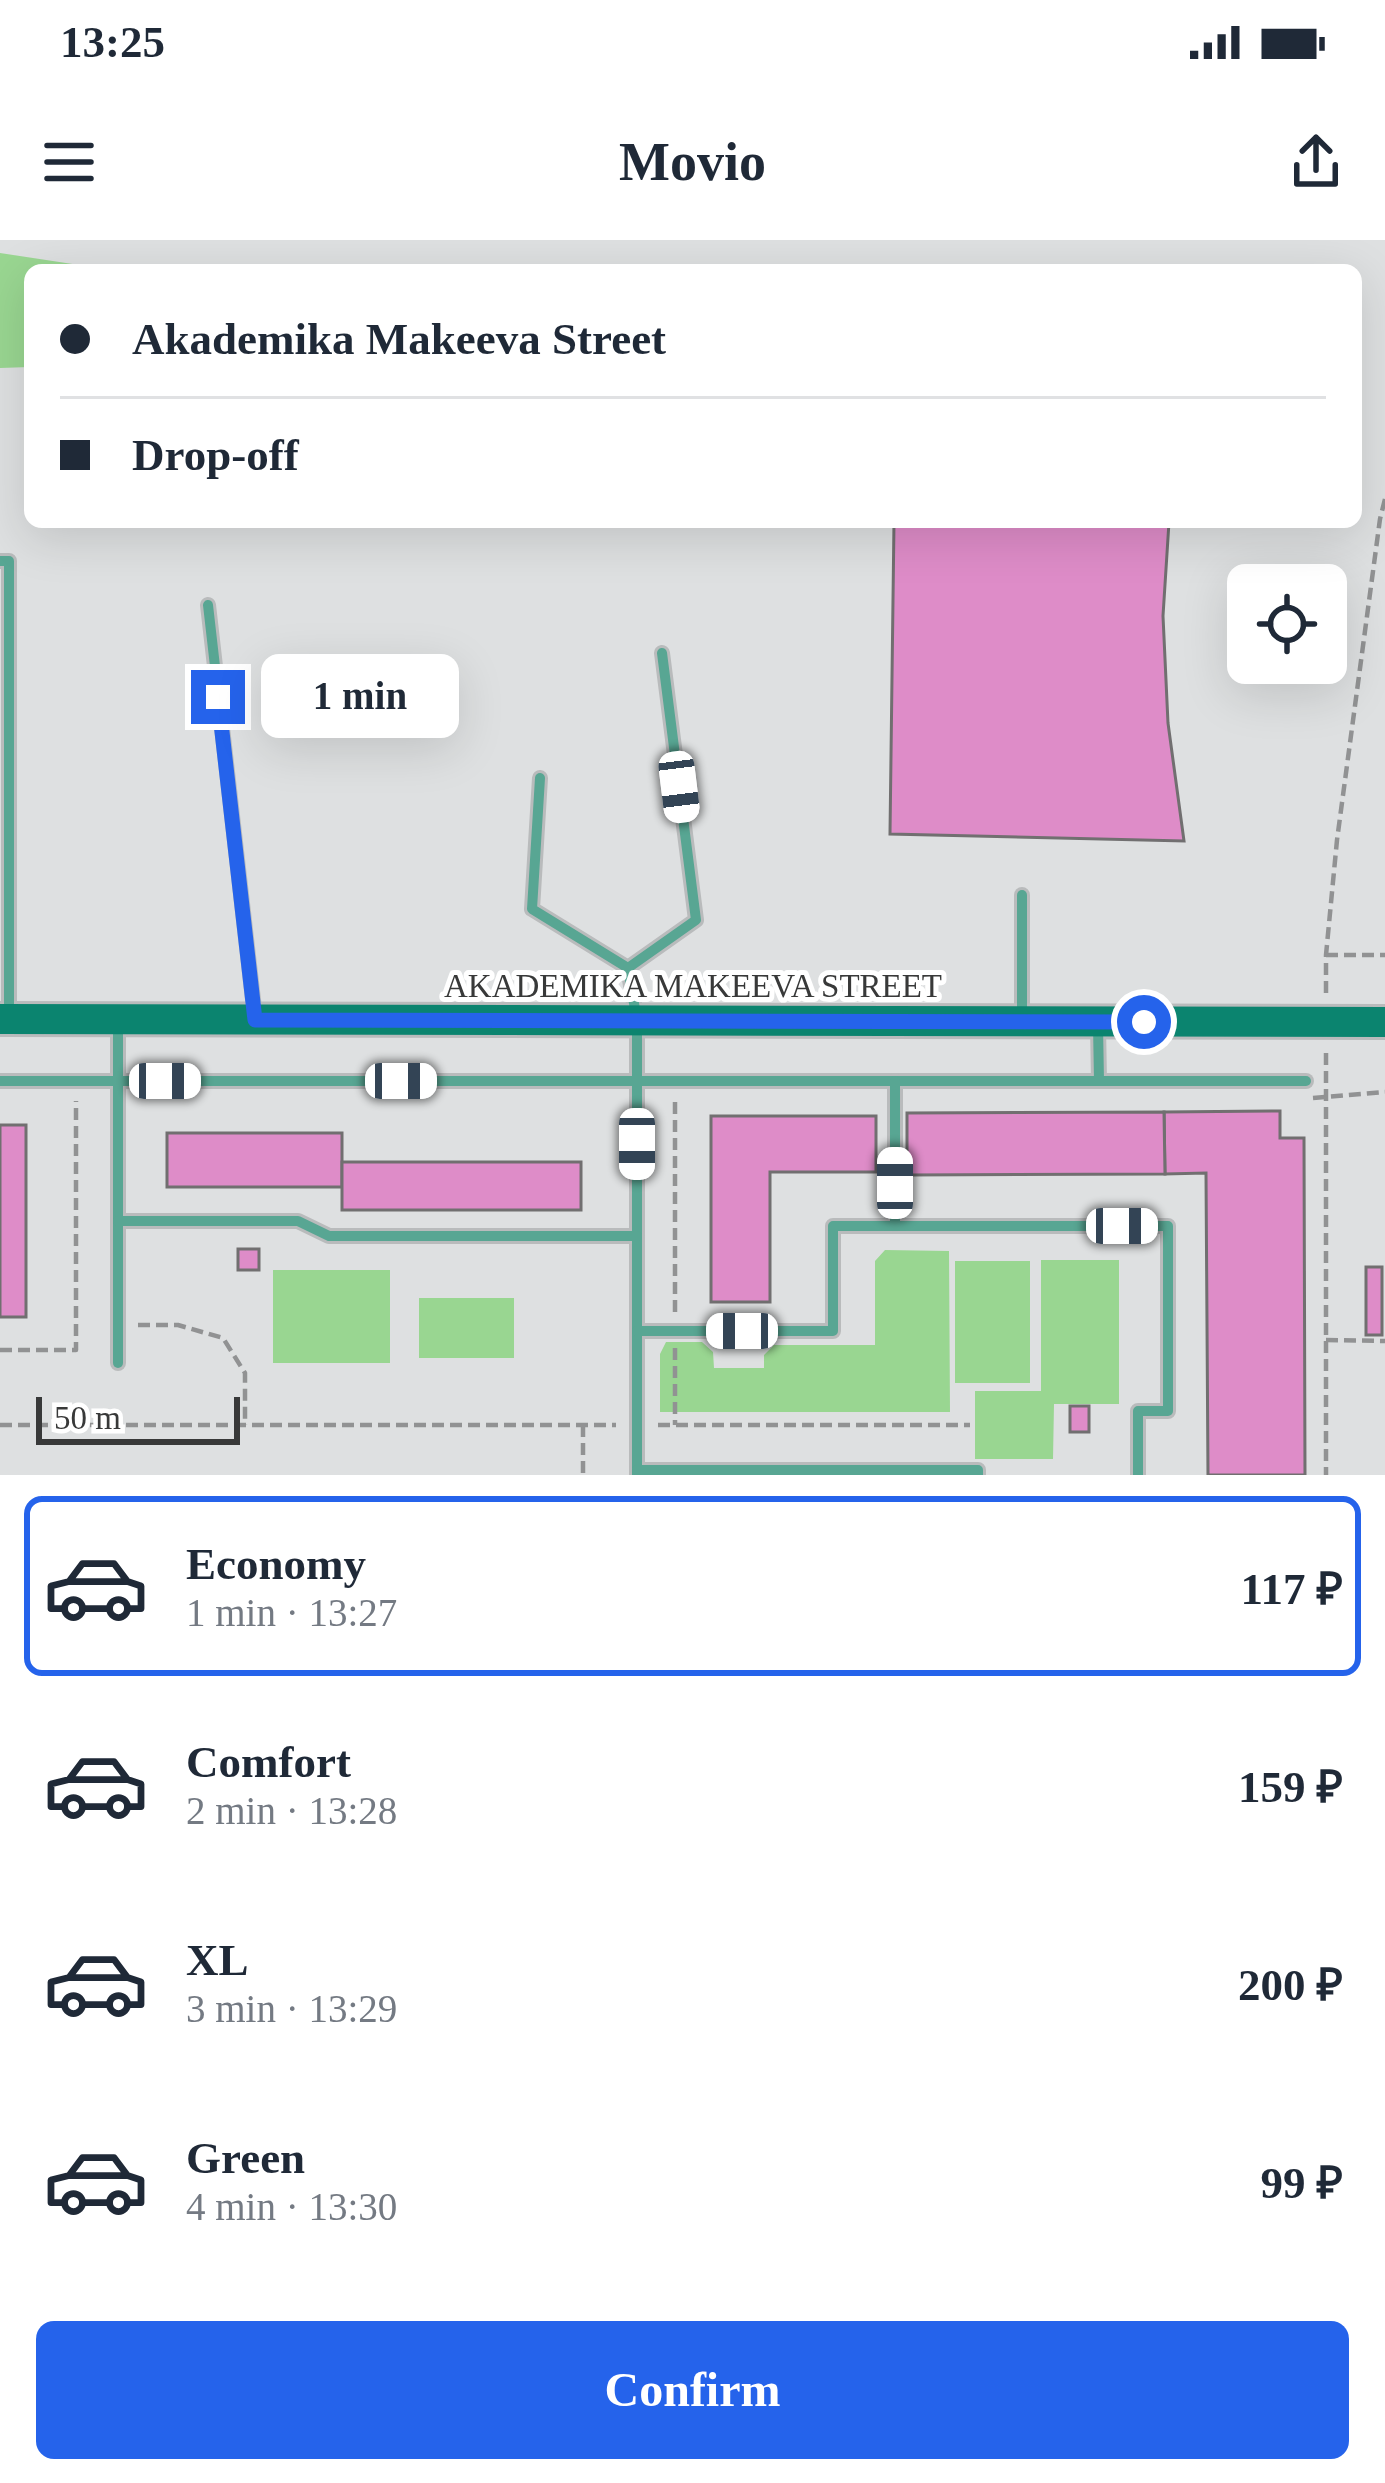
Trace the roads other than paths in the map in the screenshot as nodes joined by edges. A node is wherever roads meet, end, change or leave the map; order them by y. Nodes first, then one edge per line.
1 (0, 561) edge
2 (208, 605) dead end
3 (662, 653) dead end
4 (540, 778) dead end
5 (1022, 895) dead end
6 (628, 968) junction
7 (4, 1019) edge
8 (118, 1019) junction
9 (255, 1020) junction
10 (637, 1021) junction
11 (1022, 1022) junction
12 (1098, 1022) junction
13 (1385, 1022) edge
14 (0, 1081) edge
15 (118, 1081) junction
16 (637, 1081) junction
17 (895, 1081) junction
18 (1099, 1081) junction
19 (1306, 1081) dead end
20 (118, 1221) junction
21 (895, 1226) junction
22 (637, 1236) junction
23 (637, 1331) junction
24 (118, 1363) dead end
25 (637, 1473) edge
26 (978, 1475) edge
27 (1138, 1475) edge

1 - 7 lane
2 - 9 lane
3 - 6 lane
4 - 6 lane
5 - 11 lane
6 - 10 lane
7 - 8 street, AKADEMIKA MAKEEVA STREET
8 - 9 street, AKADEMIKA MAKEEVA STREET
8 - 15 lane
9 - 10 street, AKADEMIKA MAKEEVA STREET
10 - 11 street, AKADEMIKA MAKEEVA STREET
10 - 16 lane
11 - 12 street, AKADEMIKA MAKEEVA STREET
12 - 13 street, AKADEMIKA MAKEEVA STREET
12 - 18 lane
14 - 15 lane
15 - 16 lane
15 - 20 lane
16 - 17 lane
16 - 22 lane
17 - 18 lane
17 - 21 lane
18 - 19 lane
20 - 22 lane
20 - 24 lane
21 - 23 lane
21 - 27 lane
22 - 23 lane
23 - 25 lane
25 - 26 lane

